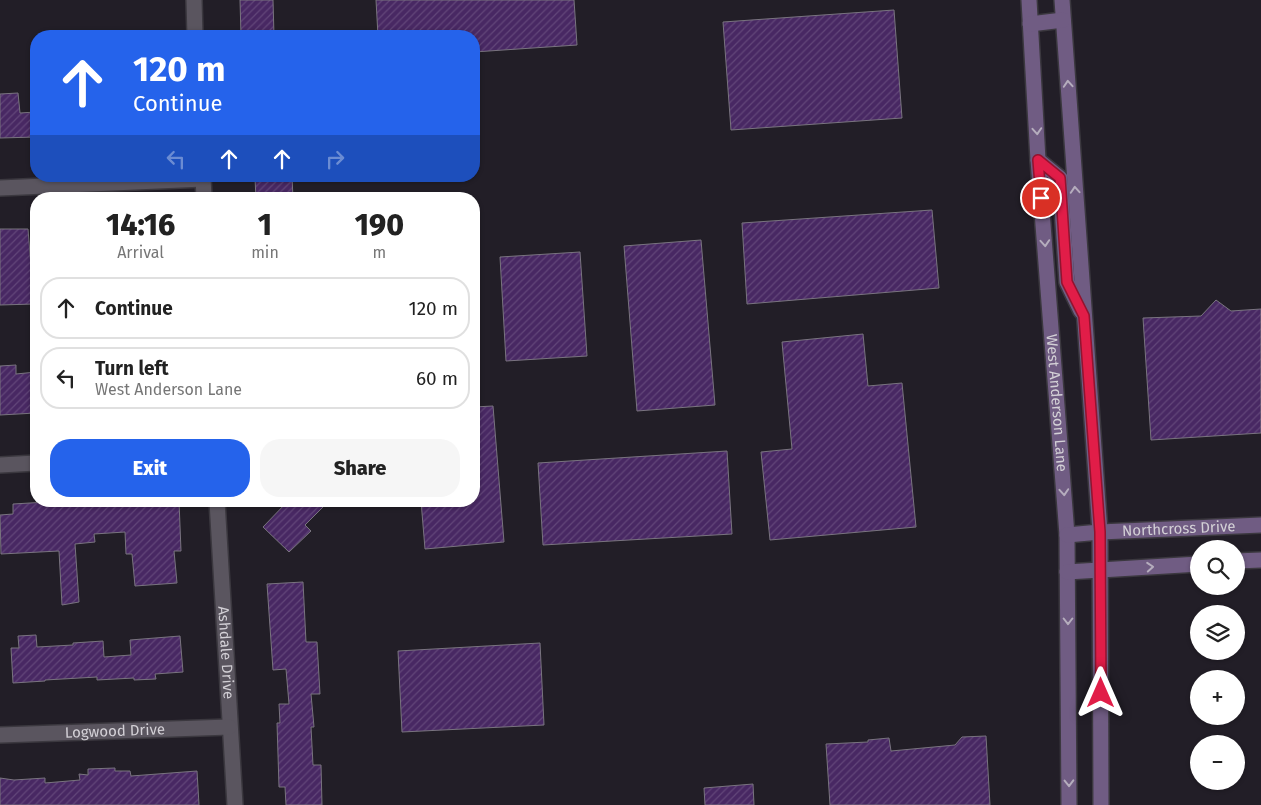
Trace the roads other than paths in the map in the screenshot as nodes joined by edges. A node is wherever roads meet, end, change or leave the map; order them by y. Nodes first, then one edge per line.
1 (194, 0) edge
2 (1029, 0) edge
3 (1062, 0) edge
4 (1063, 20) junction
5 (1030, 24) junction
6 (196, 30) edge
7 (1038, 160) junction
8 (122, 182) edge
9 (0, 188) edge
10 (1084, 316) junction
11 (30, 463) edge
12 (0, 465) edge
13 (217, 507) edge
14 (1261, 525) edge
15 (1100, 532) junction
16 (1067, 535) junction
17 (1261, 560) edge
18 (1245, 561) edge
19 (1190, 565) edge
20 (1101, 570) junction
21 (1067, 572) junction
22 (229, 727) junction
23 (0, 735) edge
24 (235, 805) edge
25 (1069, 805) edge
26 (1101, 805) edge

1 - 6 street
2 - 5 main road, West Anderson Lane
3 - 4 main road
4 - 5 main road
10 -> 4 main road
5 -> 7 main road, West Anderson Lane
7 - 10 main road
7 -> 16 main road, West Anderson Lane
8 - 9 street
10 - 15 main road
11 - 12 street
13 - 22 street, Ashdale Drive
14 - 15 main road, Northcross Drive
15 - 16 main road, Northcross Drive
15 - 20 main road
16 - 21 main road, West Anderson Lane
17 - 18 main road
20 -> 19 main road
20 - 21 main road
20 - 26 main road
21 -> 25 main road, West Anderson Lane
22 - 23 street, Logwood Drive
22 - 24 street, Ashdale Drive

